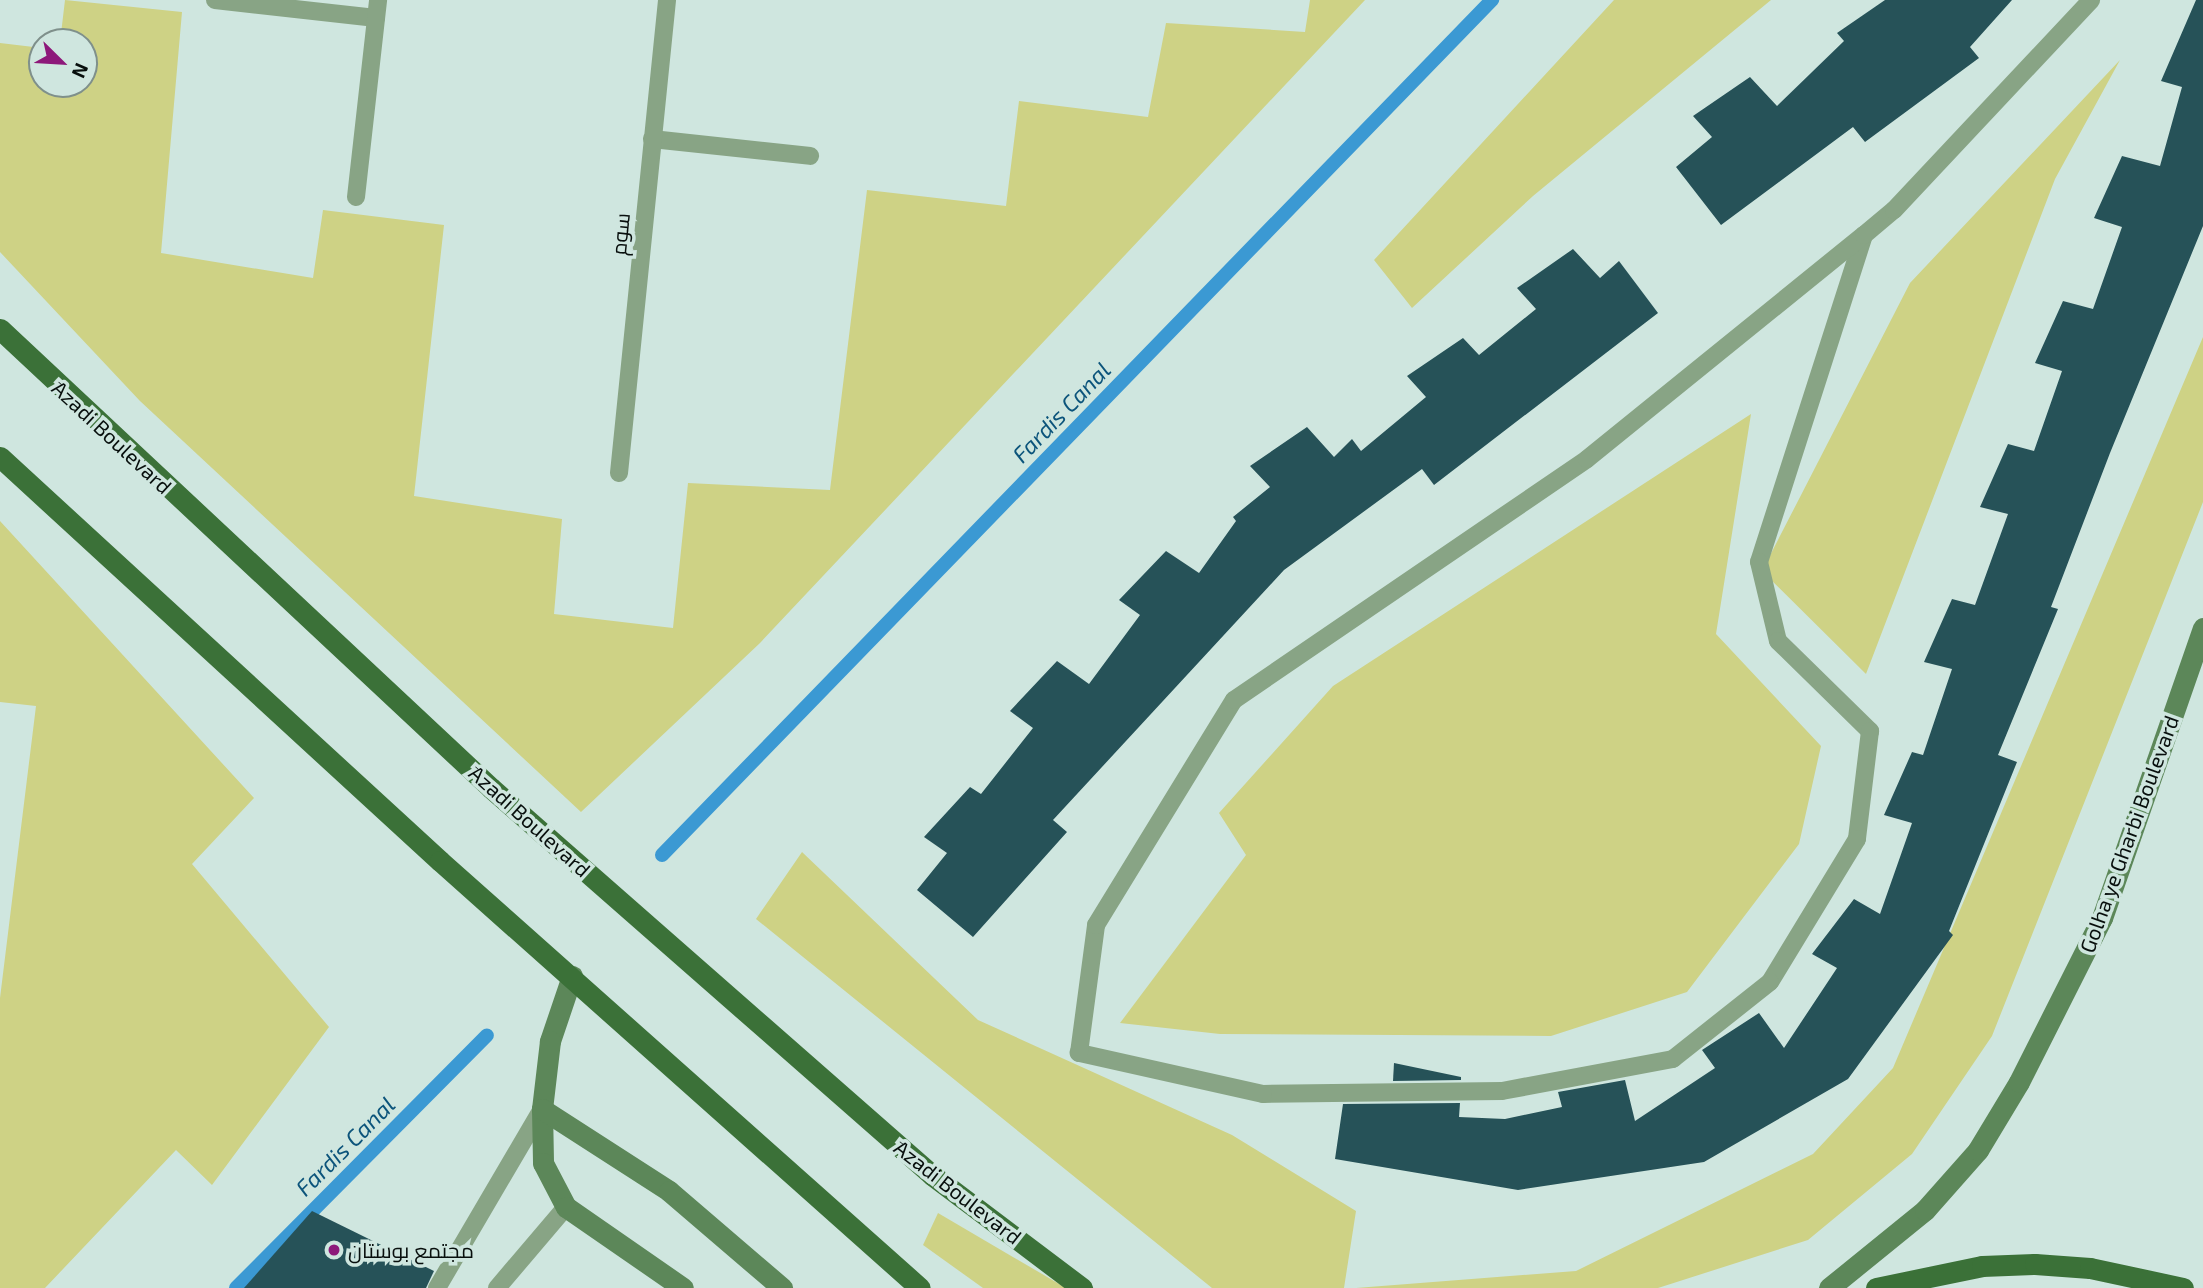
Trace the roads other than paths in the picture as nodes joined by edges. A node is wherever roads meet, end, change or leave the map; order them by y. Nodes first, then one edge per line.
1 (215, 0) edge
2 (667, 0) edge
3 (2091, 0) edge
4 (377, 9) edge
5 (652, 139) junction
6 (810, 156) dead end
7 (356, 197) dead end
8 (1864, 235) junction
9 (0, 329) edge
10 (0, 457) edge
11 (619, 472) dead end
12 (2203, 628) edge
13 (572, 976) junction
14 (542, 1109) junction
15 (566, 1207) junction
16 (437, 1288) edge
17 (497, 1288) edge
18 (683, 1288) edge
19 (782, 1288) edge
20 (920, 1288) edge
21 (1082, 1288) edge
22 (1829, 1288) edge
23 (1876, 1288) edge
24 (2183, 1288) edge

1 - 4 lane
2 - 5 lane, سوم
3 - 8 lane
4 - 7 lane
5 - 6 lane
5 - 11 lane, سوم
8 - 8 lane
9 - 21 main road, َAzadi Boulevard
10 - 13 main road
12 - 22 main road, Golha ye Gharbi Boulevard
13 - 14 main road
13 - 20 main road
14 - 15 main road
14 - 16 lane
14 - 19 main road
15 - 17 lane
15 - 18 main road
23 - 24 main road

